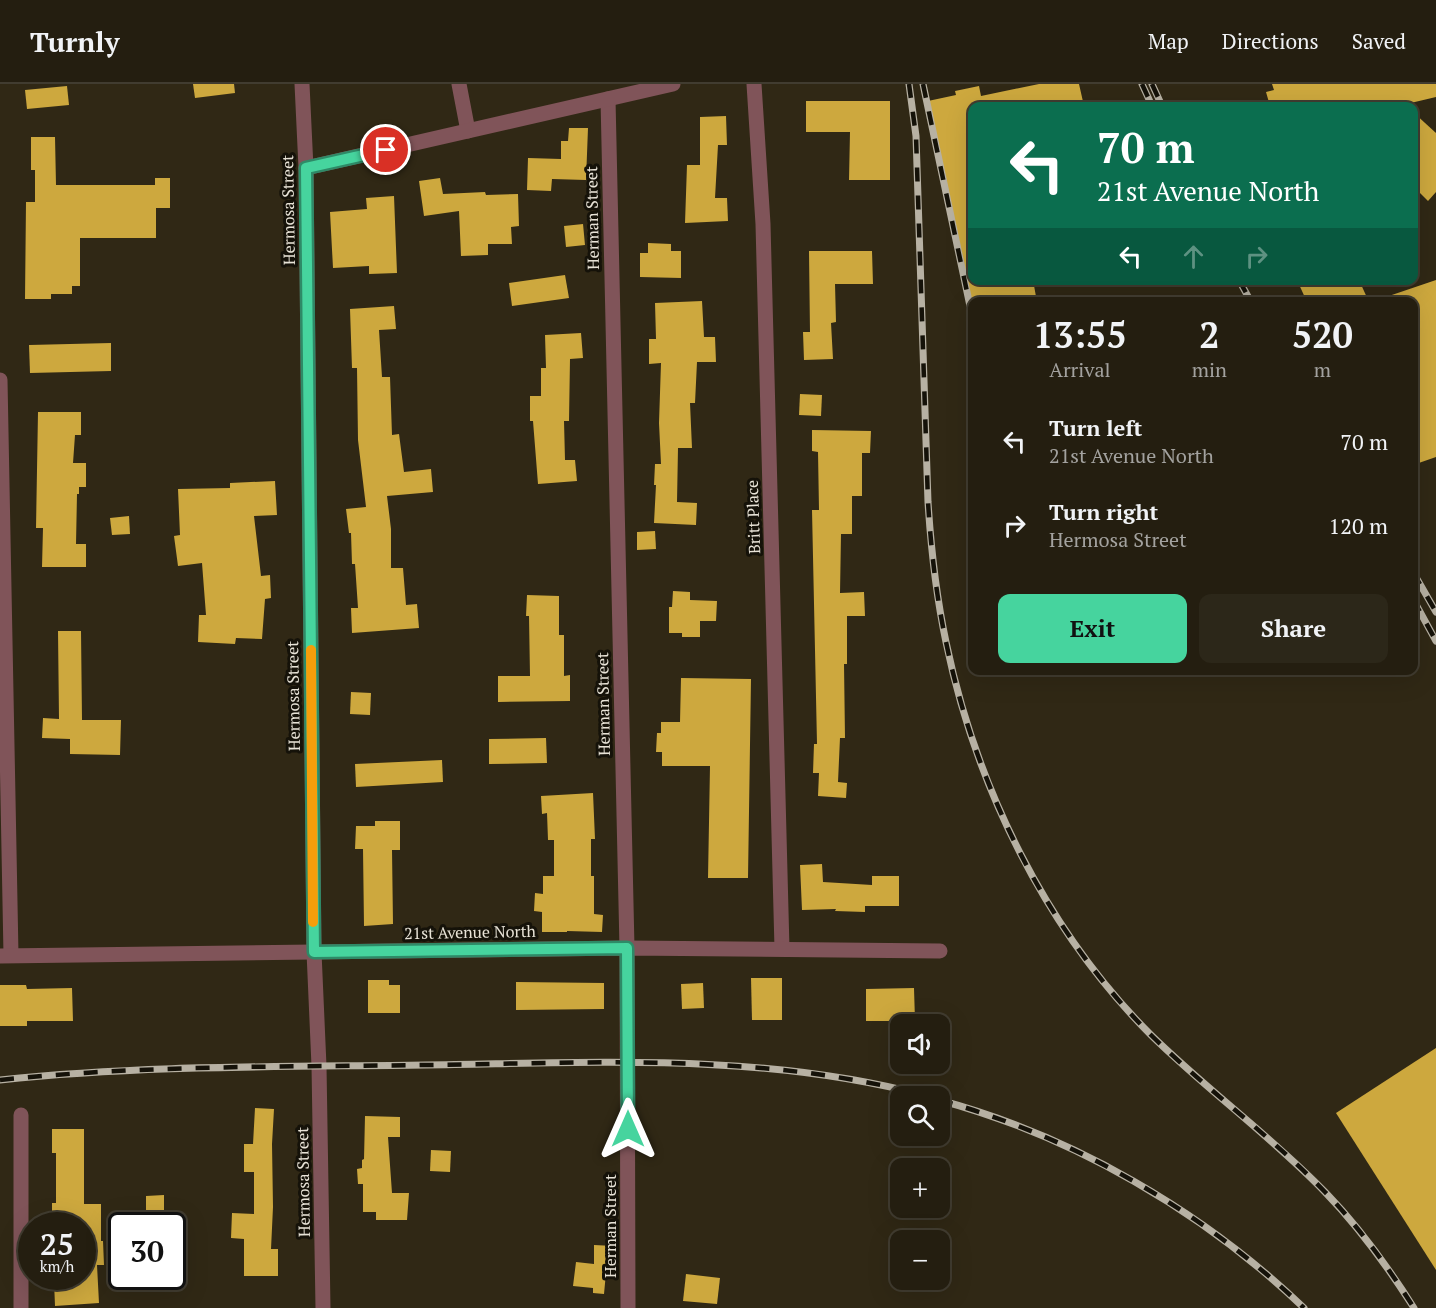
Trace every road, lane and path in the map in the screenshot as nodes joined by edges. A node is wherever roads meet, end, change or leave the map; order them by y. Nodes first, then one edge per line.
1 (302, 84) edge
2 (459, 84) edge
3 (673, 84) edge
4 (754, 84) edge
5 (608, 99) junction
6 (468, 131) junction
7 (306, 168) junction
8 (0, 380) edge
9 (627, 948) junction
10 (782, 949) junction
11 (940, 951) dead end
12 (314, 952) junction
13 (6, 956) edge
14 (21, 1114) dead end
15 (21, 1308) edge
16 (323, 1308) edge
17 (628, 1308) edge

1 - 7 street, Hermosa Street
2 - 6 street
3 - 5 street
4 - 10 street, Britt Place
5 - 6 street
5 - 9 street, Herman Street
6 - 7 street
7 - 12 street, Hermosa Street
8 - 13 street
9 - 10 street, 21st Avenue North
9 - 12 street, 21st Avenue North
9 - 17 street, Herman Street
10 - 11 street, 21st Avenue North
12 - 13 street, 21st Avenue North
12 - 16 street, Hermosa Street
14 - 15 street

